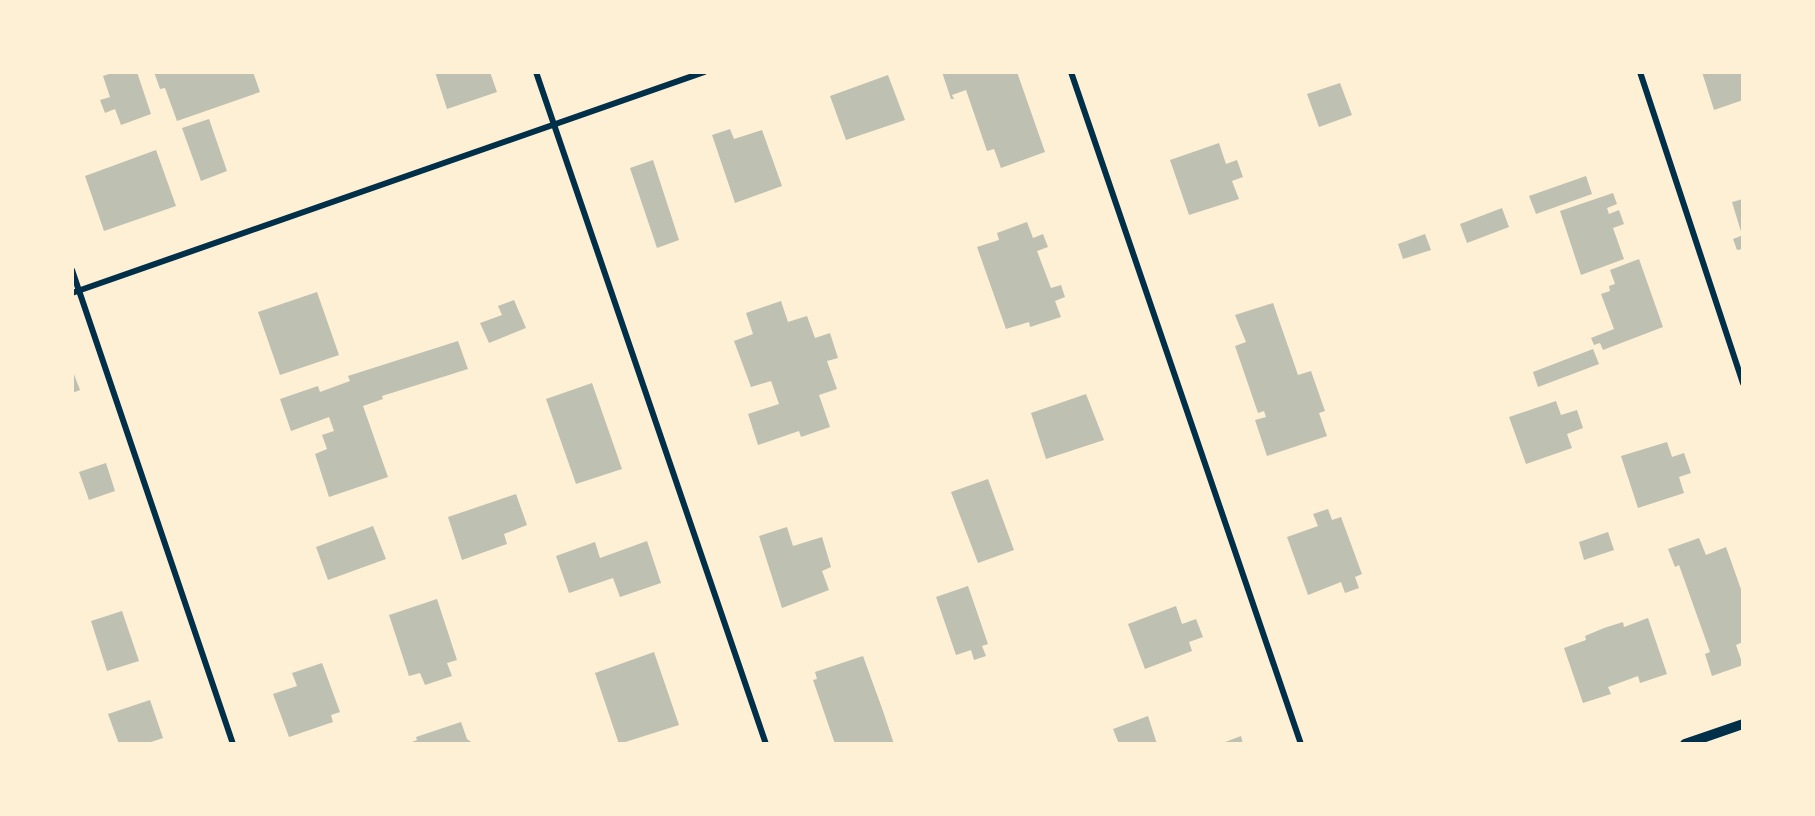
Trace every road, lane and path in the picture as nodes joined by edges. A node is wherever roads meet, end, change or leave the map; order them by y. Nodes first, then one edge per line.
1 (536, 72) edge
2 (704, 72) edge
3 (1071, 72) edge
4 (1640, 72) edge
5 (554, 124) junction
6 (72, 270) edge
7 (76, 292) edge
8 (1743, 383) edge
9 (1743, 724) edge
10 (233, 744) edge
11 (766, 744) edge
12 (1301, 744) edge
13 (1685, 744) edge

1 - 5 street
2 - 5 street
3 - 12 street
4 - 8 street
5 - 7 street
5 - 11 street
6 - 7 street
7 - 10 street
9 - 13 street

